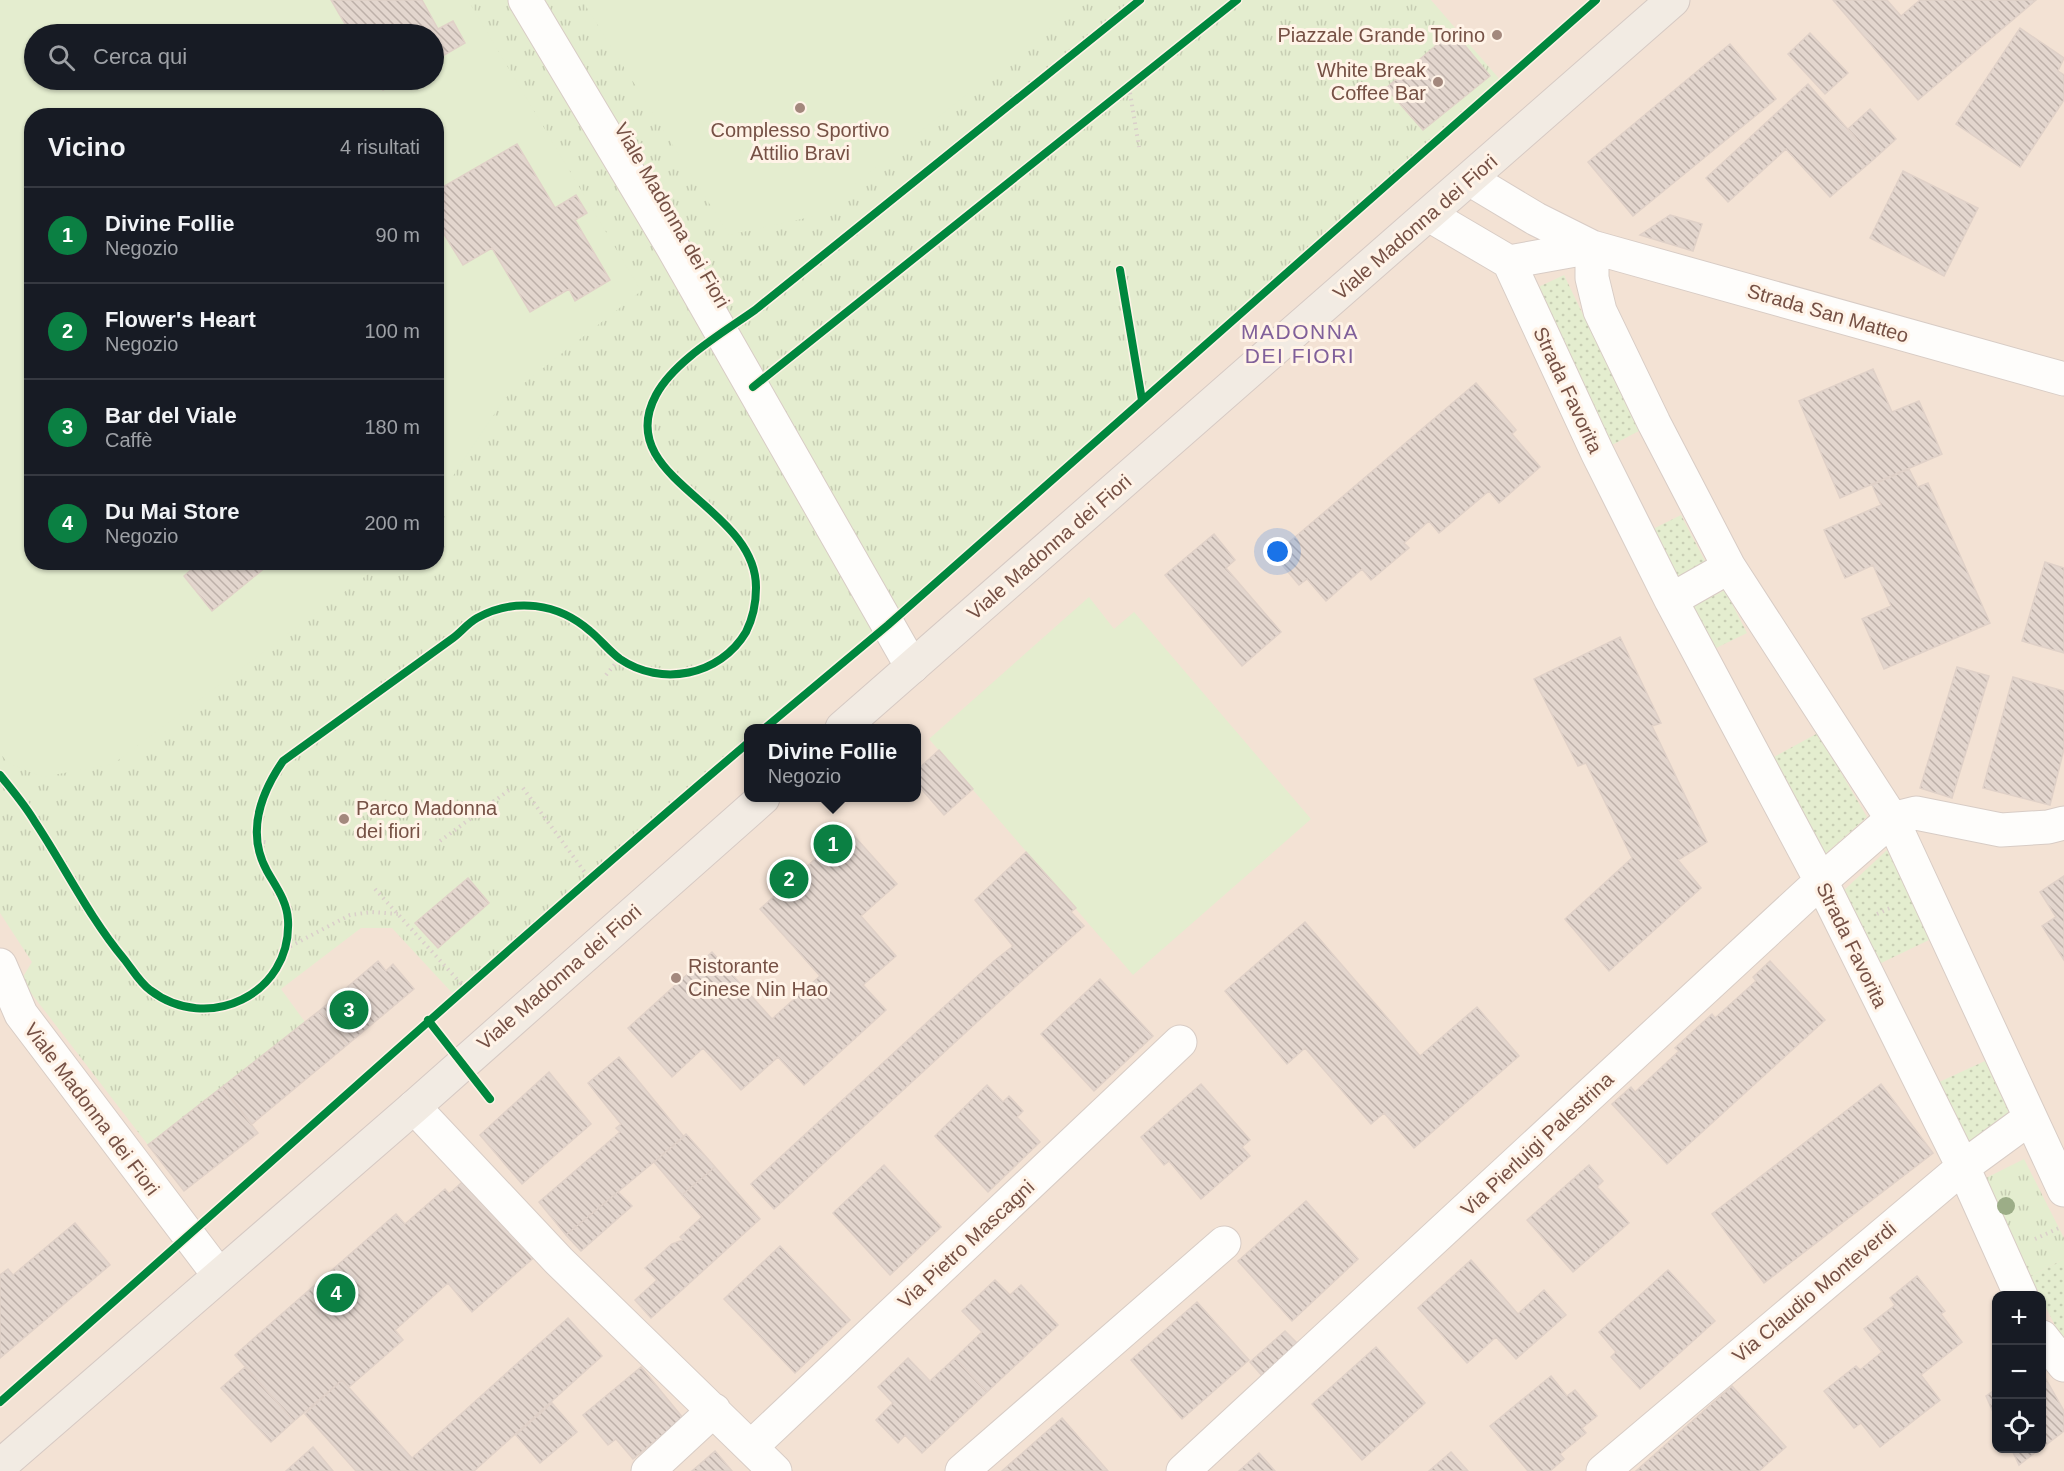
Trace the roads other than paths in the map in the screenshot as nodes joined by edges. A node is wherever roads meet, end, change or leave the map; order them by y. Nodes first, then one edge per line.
1 (525, 0) edge
2 (1673, 0) edge
3 (1471, 180) junction
4 (1429, 215) junction
5 (1592, 247) junction
6 (1509, 262) junction
7 (2064, 379) edge
8 (1729, 567) junction
9 (1671, 600) junction
10 (912, 667) junction
11 (848, 724) edge
12 (758, 802) edge
13 (1892, 819) junction
14 (2064, 823) edge
15 (1821, 881) junction
16 (0, 965) edge
17 (10, 1022) edge
18 (1180, 1041) dead end
19 (414, 1107) junction
20 (2030, 1118) junction
21 (1963, 1167) junction
22 (2064, 1190) edge
23 (1224, 1243) dead end
24 (218, 1274) junction
25 (2019, 1291) edge
26 (2046, 1342) edge
27 (2064, 1365) edge
28 (714, 1410) junction
29 (751, 1447) junction
30 (0, 1466) edge
31 (648, 1471) edge
32 (775, 1471) edge
33 (962, 1471) edge
34 (1183, 1471) edge
35 (1603, 1471) edge

1 - 10 street, Viale Madonna dei Fiori
2 - 3 main road, Viale Madonna dei Fiori
3 - 4 main road, Viale Madonna dei Fiori
3 - 5 street, Strada San Matteo
4 - 6 street
4 - 10 main road, Viale Madonna dei Fiori
5 - 6 street, Strada San Matteo
5 - 7 street, Strada San Matteo
5 - 8 street
6 - 9 street, Strada Favorita
8 - 9 street
8 - 13 street
9 - 15 street, Strada Favorita
10 - 11 main road, Viale Madonna dei Fiori
12 - 19 main road, Viale Madonna dei Fiori
13 - 14 street
13 - 15 street, Via Pierluigi Palestrina
13 - 20 street
15 - 21 street, Strada Favorita
15 - 34 street, Via Pierluigi Palestrina
16 - 17 street, Viale Madonna dei Fiori
17 - 24 street, Viale Madonna dei Fiori
18 - 29 street, Via Pietro Mascagni
19 - 24 main road, Viale Madonna dei Fiori
19 - 28 street
20 - 21 street, Via Claudio Monteverdi
20 - 22 street
21 - 25 street, Strada Favorita
21 - 35 street, Via Claudio Monteverdi
23 - 33 street
24 - 30 main road, Viale Madonna dei Fiori
26 - 27 street
28 - 29 street
28 - 31 street
29 - 32 street

